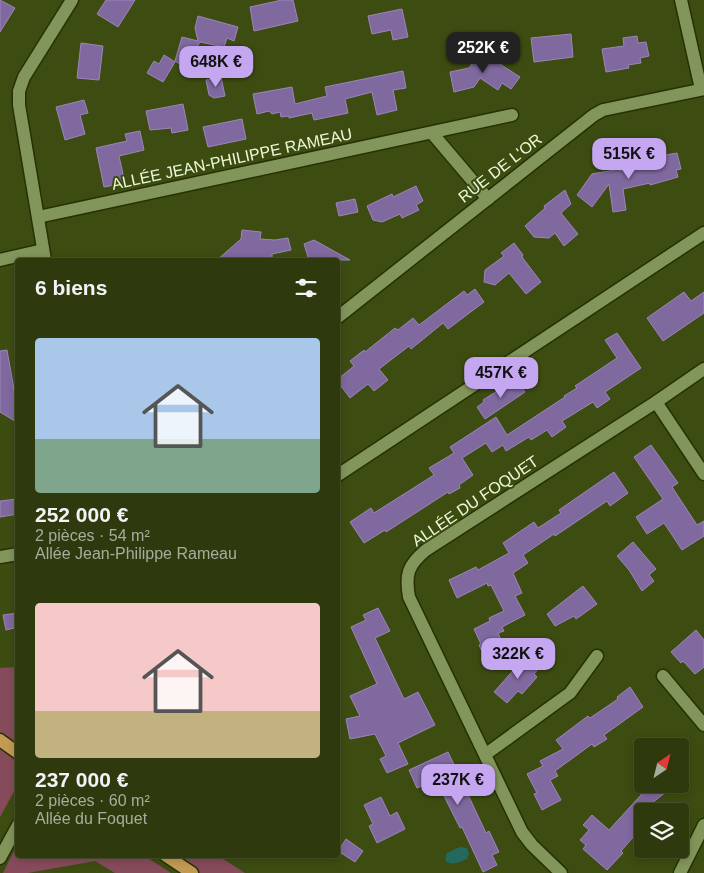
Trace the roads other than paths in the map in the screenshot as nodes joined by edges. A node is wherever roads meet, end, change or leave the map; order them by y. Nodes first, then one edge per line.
1 (72, 0) edge
2 (681, 0) edge
3 (703, 89) edge
4 (512, 115) dead end
5 (432, 133) junction
6 (488, 199) junction
7 (38, 217) junction
8 (704, 233) edge
9 (44, 255) edge
10 (15, 258) edge
11 (18, 258) edge
12 (0, 260) edge
13 (340, 315) edge
14 (704, 369) edge
15 (656, 402) junction
16 (340, 474) edge
17 (704, 474) edge
18 (15, 554) edge
19 (0, 557) edge
20 (597, 656) dead end
21 (663, 676) dead end
22 (704, 724) edge
23 (0, 740) edge
24 (15, 751) edge
25 (486, 754) junction
26 (704, 825) edge
27 (15, 830) edge
28 (0, 858) edge
29 (170, 858) edge
30 (192, 873) edge
31 (562, 873) edge
32 (680, 873) edge

1 - 7 street
2 - 3 street
3 - 6 street, RUE DE L'OR
4 - 5 street, ALLÉE JEAN-PHILIPPE RAMEAU
5 - 6 street
5 - 7 street, ALLÉE JEAN-PHILIPPE RAMEAU
6 - 13 street, RUE DE L'OR
7 - 9 street
8 - 16 street
9 - 11 street
10 - 12 street
14 - 15 street, ALLÉE DU FOQUET
15 - 17 street
15 - 25 street, ALLÉE DU FOQUET
18 - 19 street
20 - 25 street
21 - 22 street
23 - 24 main road
25 - 31 street, ALLÉE DU FOQUET
26 - 32 street
27 - 28 street
29 - 30 main road

